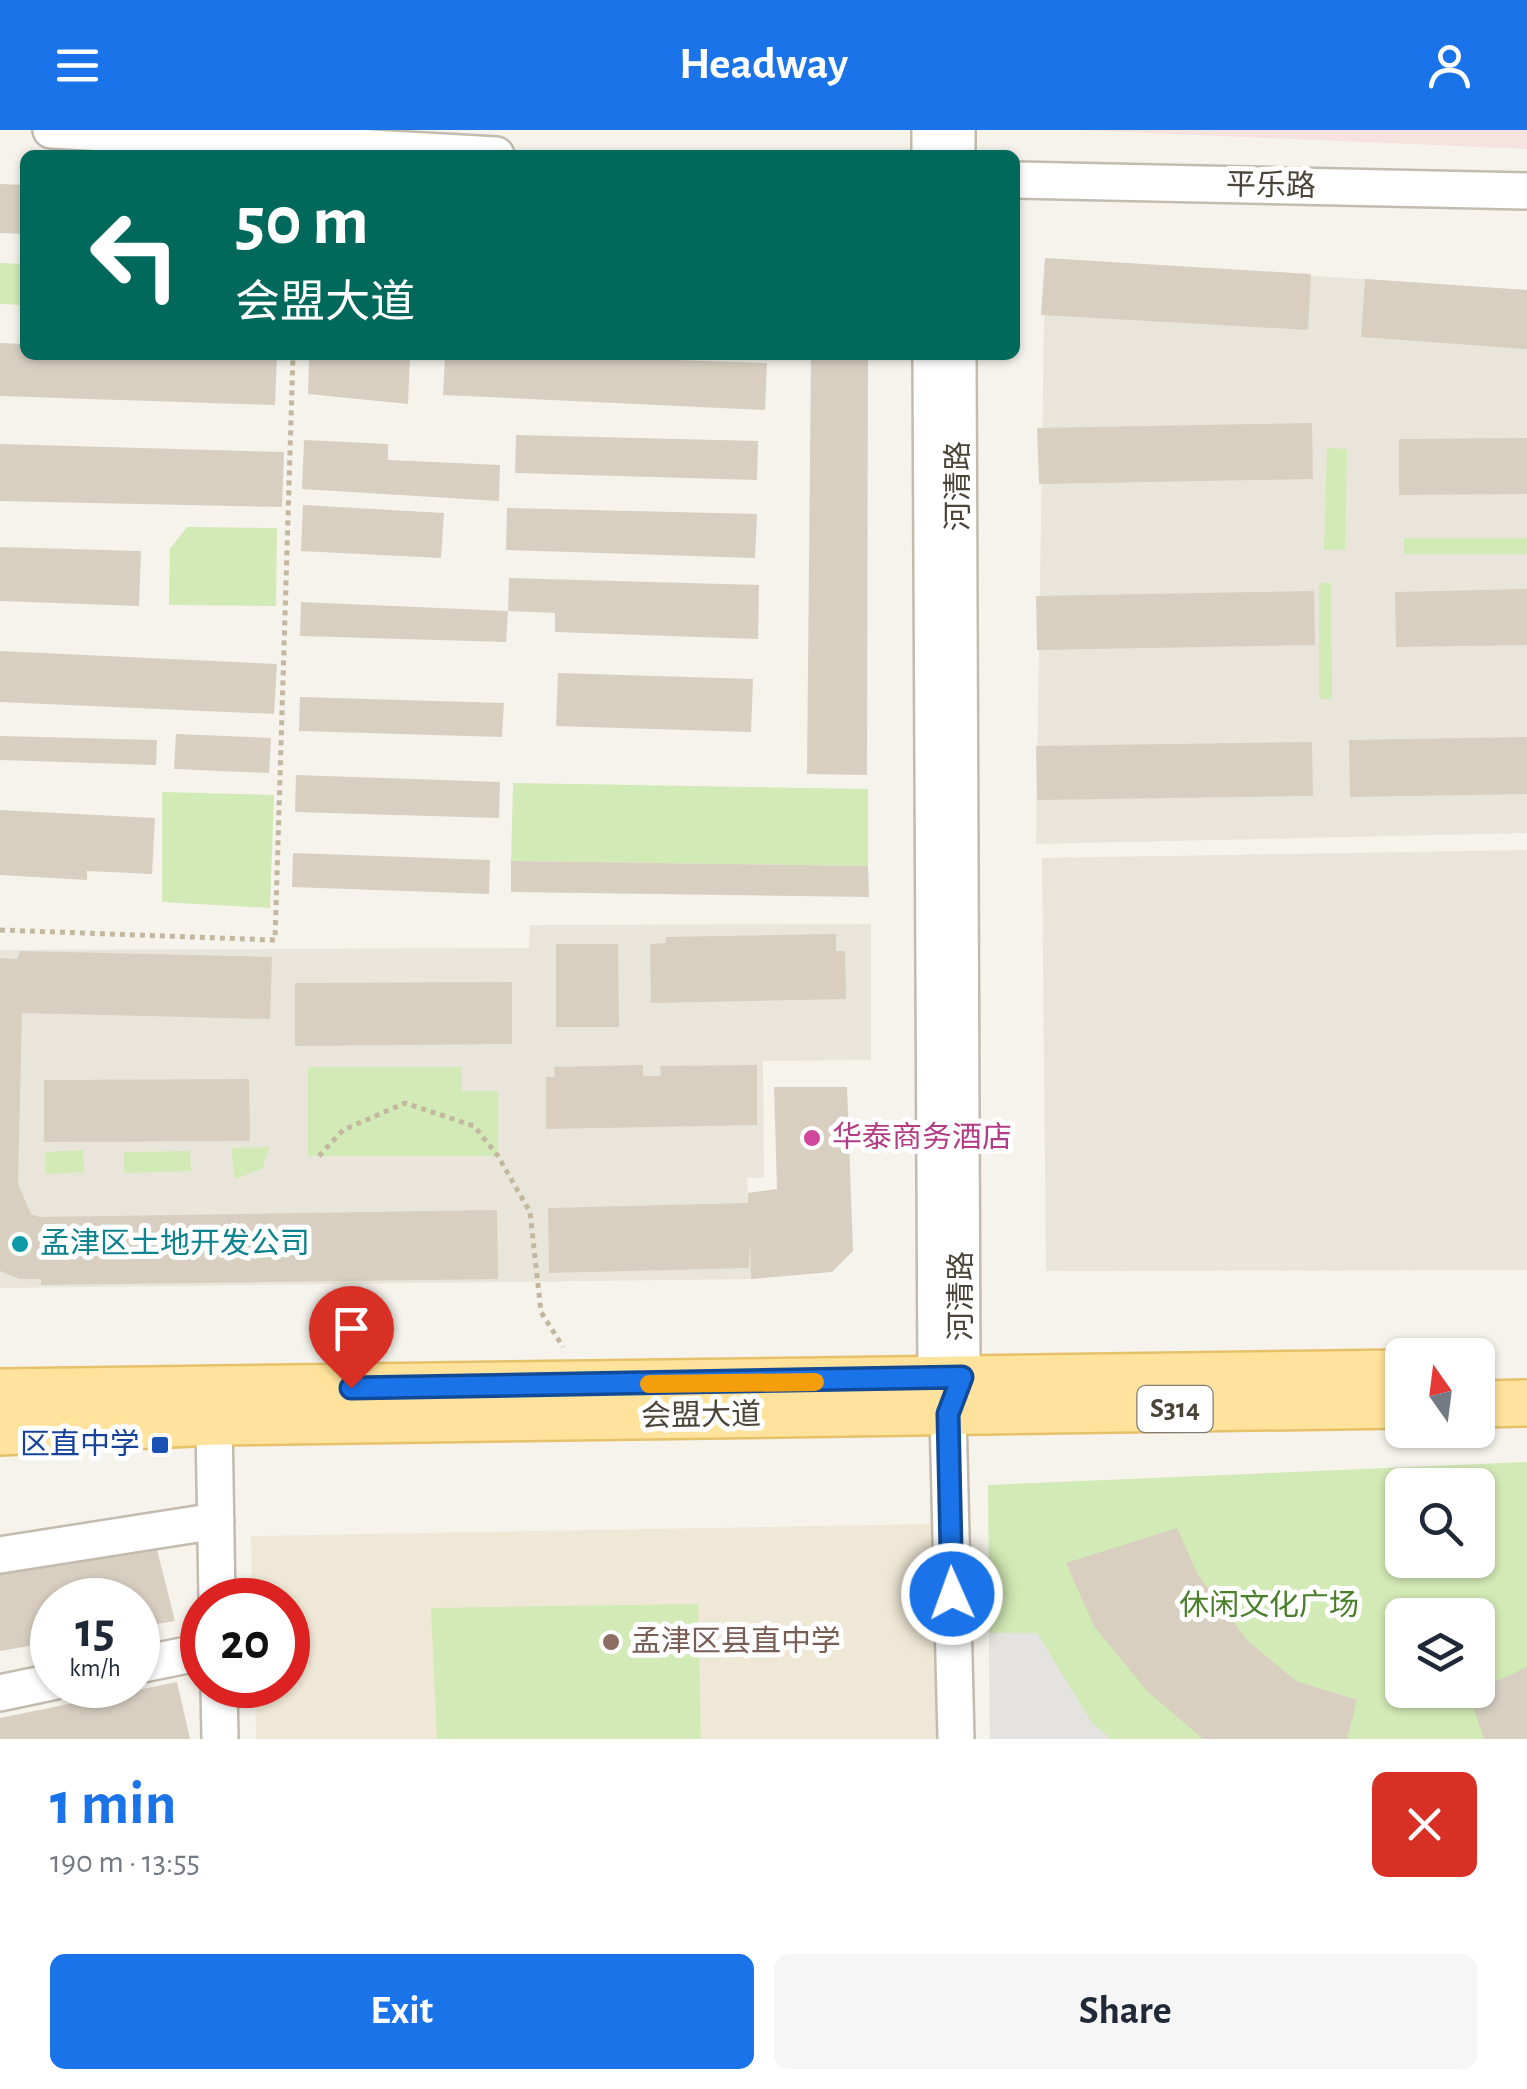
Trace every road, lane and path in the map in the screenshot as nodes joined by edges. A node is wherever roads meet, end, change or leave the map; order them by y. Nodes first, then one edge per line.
1 (51, 130) edge
2 (407, 150) edge
3 (1020, 180) edge
4 (1527, 191) edge
5 (293, 360) edge
6 (931, 360) edge
7 (958, 360) edge
8 (0, 930) edge
9 (319, 1156) dead end
10 (564, 1349) dead end
11 (1495, 1372) edge
12 (1527, 1372) edge
13 (1385, 1374) edge
14 (949, 1390) junction
15 (0, 1392) edge
16 (1527, 1403) edge
17 (1385, 1404) edge
18 (1495, 1404) edge
19 (214, 1422) junction
20 (0, 1432) edge
21 (216, 1521) junction
22 (0, 1555) edge
23 (217, 1578) edge
24 (30, 1687) edge
25 (0, 1693) edge
26 (219, 1708) edge
27 (220, 1739) edge
28 (956, 1739) edge

1 - 2 street
3 - 4 street, 平乐路
5 - 8 path
6 - 14 street, 河清路
7 - 14 street, 河清路
9 - 10 path
11 - 12 main road
13 - 14 main road, 会盟大道 / S314
14 - 15 main road, 会盟大道 / S314
14 - 17 main road, 会盟大道 / S314
14 - 19 main road, 会盟大道 / S314
14 - 28 street
16 - 18 main road
19 - 20 main road, 会盟大道 / S314
19 - 21 street
21 - 22 street
21 - 23 street
24 - 25 street
26 - 27 street

